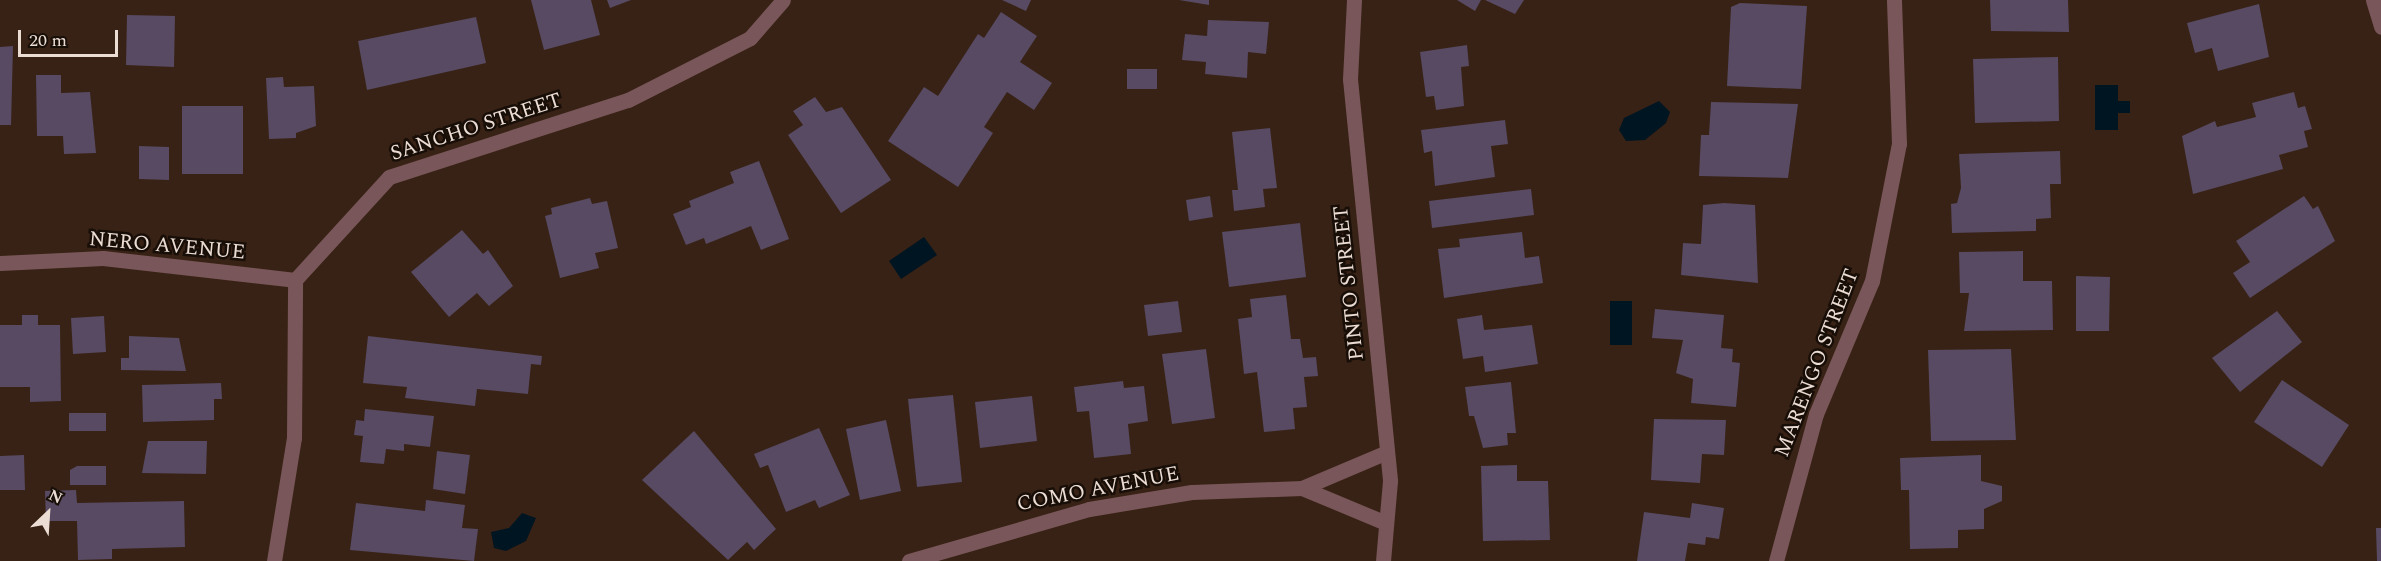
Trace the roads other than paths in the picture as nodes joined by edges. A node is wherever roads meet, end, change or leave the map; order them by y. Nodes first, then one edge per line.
1 (783, 0) edge
2 (1354, 0) edge
3 (1894, 0) edge
4 (2373, 0) edge
5 (2381, 27) edge
6 (0, 263) edge
7 (295, 280) junction
8 (1387, 453) junction
9 (1302, 488) junction
10 (1386, 523) junction
11 (274, 561) edge
12 (909, 561) edge
13 (1383, 561) edge
14 (1776, 561) edge

1 - 7 street, SANCHO STREET
2 - 8 street, PINTO STREET
3 - 14 street, MARENGO STREET
4 - 5 street
6 - 7 street, NERO AVENUE
7 - 11 street
8 - 9 street, COMO AVENUE
8 - 10 street, PINTO STREET
9 - 10 street, COMO AVENUE
9 - 12 street, COMO AVENUE
10 - 13 street, PINTO STREET

